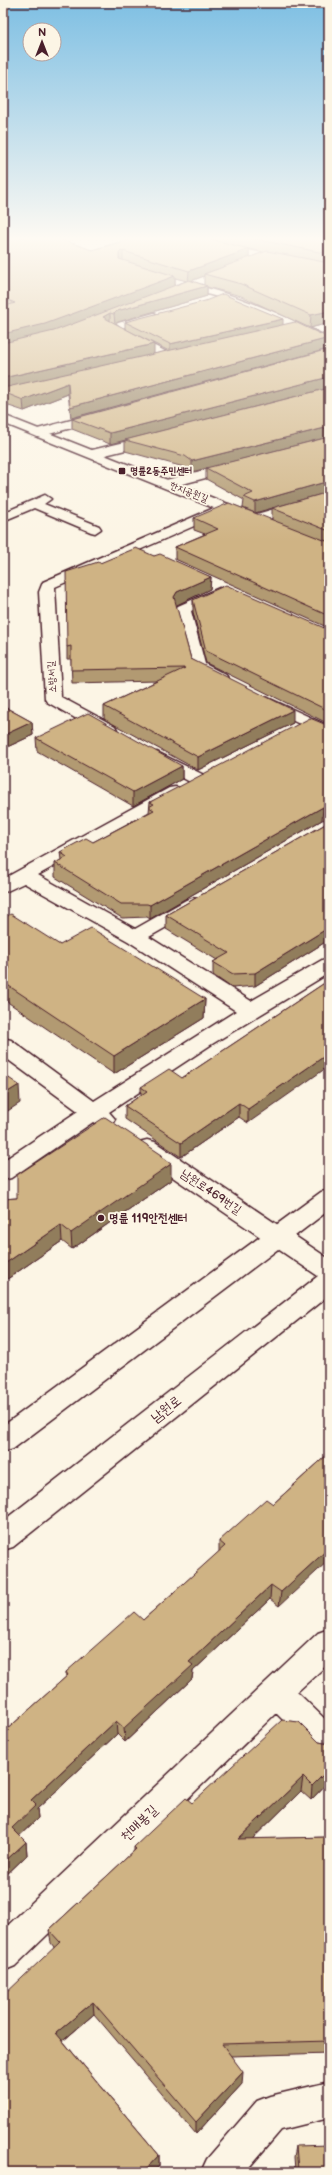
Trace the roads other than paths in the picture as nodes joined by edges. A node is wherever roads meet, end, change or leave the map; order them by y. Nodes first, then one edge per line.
1 (132, 338) edge
2 (182, 353) edge
3 (167, 356) junction
4 (152, 360) edge
5 (115, 412) edge
6 (3, 419) edge
7 (38, 433) junction
8 (170, 434) edge
9 (94, 454) junction
10 (244, 464) edge
11 (167, 484) junction
12 (50, 497) dead end
13 (329, 497) edge
14 (34, 504) junction
15 (226, 507) junction
16 (3, 517) edge
17 (255, 519) junction
18 (275, 527) edge
19 (95, 529) dead end
20 (223, 588) edge
21 (232, 684) edge
22 (253, 695) edge
23 (308, 723) junction
24 (329, 733) edge
25 (287, 734) edge
26 (122, 737) edge
27 (143, 749) edge
28 (25, 876) junction
29 (3, 887) edge
30 (209, 895) edge
31 (135, 937) junction
32 (329, 964) edge
33 (250, 1010) junction
34 (3, 1045) edge
35 (93, 1111) junction
36 (3, 1172) edge
37 (329, 1198) edge
38 (278, 1237) junction
39 (329, 1271) edge
40 (329, 1281) edge
41 (3, 1441) edge
42 (3, 1538) edge
43 (329, 1643) edge
44 (276, 1692) junction
45 (329, 1744) edge
46 (3, 1954) edge
47 (329, 2100) edge
48 (220, 2172) edge

1 - 3 street
2 - 3 street
3 - 4 street
5 - 7 street
6 - 7 street, 한지공원길
7 - 9 street, 한지공원길
8 - 9 street
9 - 11 street, 한지공원길
10 - 11 street
11 - 15 street, 한지공원길
12 - 14 lane
13 - 17 street
14 - 16 lane
14 - 19 lane
15 - 17 street, 한지공원길
15 - 26 street, 소방서길
17 - 18 street, 한지공원길
20 - 21 street
22 - 23 street
23 - 24 street
23 - 25 street
27 - 28 street
28 - 29 street
28 - 31 street
30 - 31 street
31 - 33 street
32 - 33 street
33 - 35 street
34 - 35 street, 남원로469번길
35 - 36 street
35 - 38 street, 남원로469번길
37 - 38 street
38 - 39 street, 남원로469번길
38 - 41 street
40 - 42 street, 남원로
43 - 44 street, 천매봉길
44 - 45 street
44 - 46 street, 천매봉길
47 - 48 street

